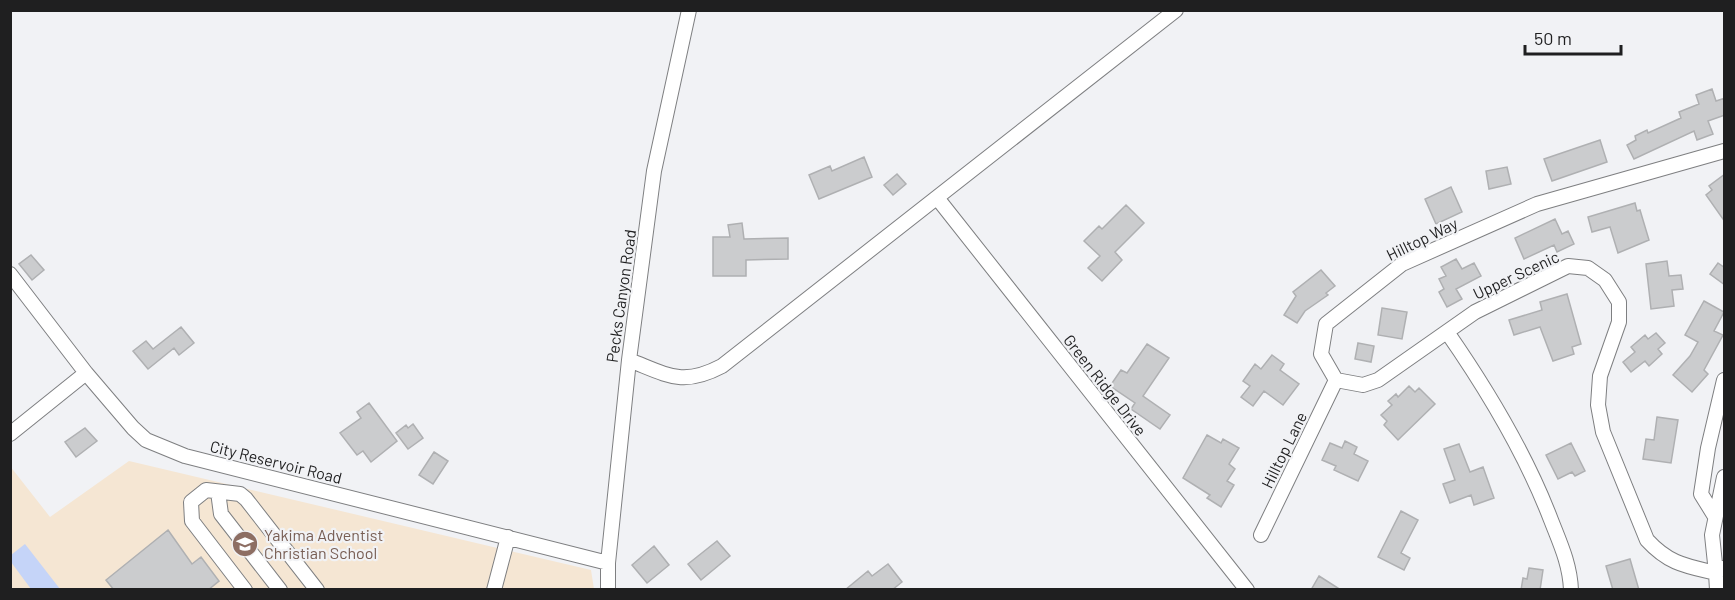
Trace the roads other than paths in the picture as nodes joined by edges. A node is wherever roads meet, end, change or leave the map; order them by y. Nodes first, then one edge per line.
1 (689, 10) edge
2 (1176, 10) edge
3 (1725, 151) edge
4 (938, 199) junction
5 (10, 274) edge
6 (1447, 332) junction
7 (629, 360) junction
8 (86, 373) junction
9 (1336, 380) junction
10 (1725, 380) edge
11 (10, 434) edge
12 (1725, 477) edge
13 (218, 492) junction
14 (1714, 515) junction
15 (1261, 535) dead end
16 (508, 537) junction
17 (608, 563) junction
18 (1720, 570) edge
19 (245, 590) edge
20 (280, 590) edge
21 (317, 590) edge
22 (494, 590) edge
23 (608, 590) edge
24 (1247, 590) edge
25 (1571, 590) edge
26 (1717, 590) edge

1 - 7 street, Pecks Canyon Road
2 - 4 street
3 - 9 street, Hilltop Way
4 - 7 street
4 - 24 street, Green Ridge Drive
5 - 8 street, City Reservoir Road
6 - 9 street
6 - 18 street, Upper Scenic
6 - 25 street
7 - 17 street, Pecks Canyon Road
8 - 11 street
8 - 16 street, City Reservoir Road
9 - 15 street, Hilltop Lane
10 - 14 street
12 - 14 street
13 - 19 street
13 - 20 street
13 - 21 street
14 - 18 street
16 - 17 street, City Reservoir Road
16 - 22 street
17 - 23 street, Pecks Canyon Road
18 - 26 street

